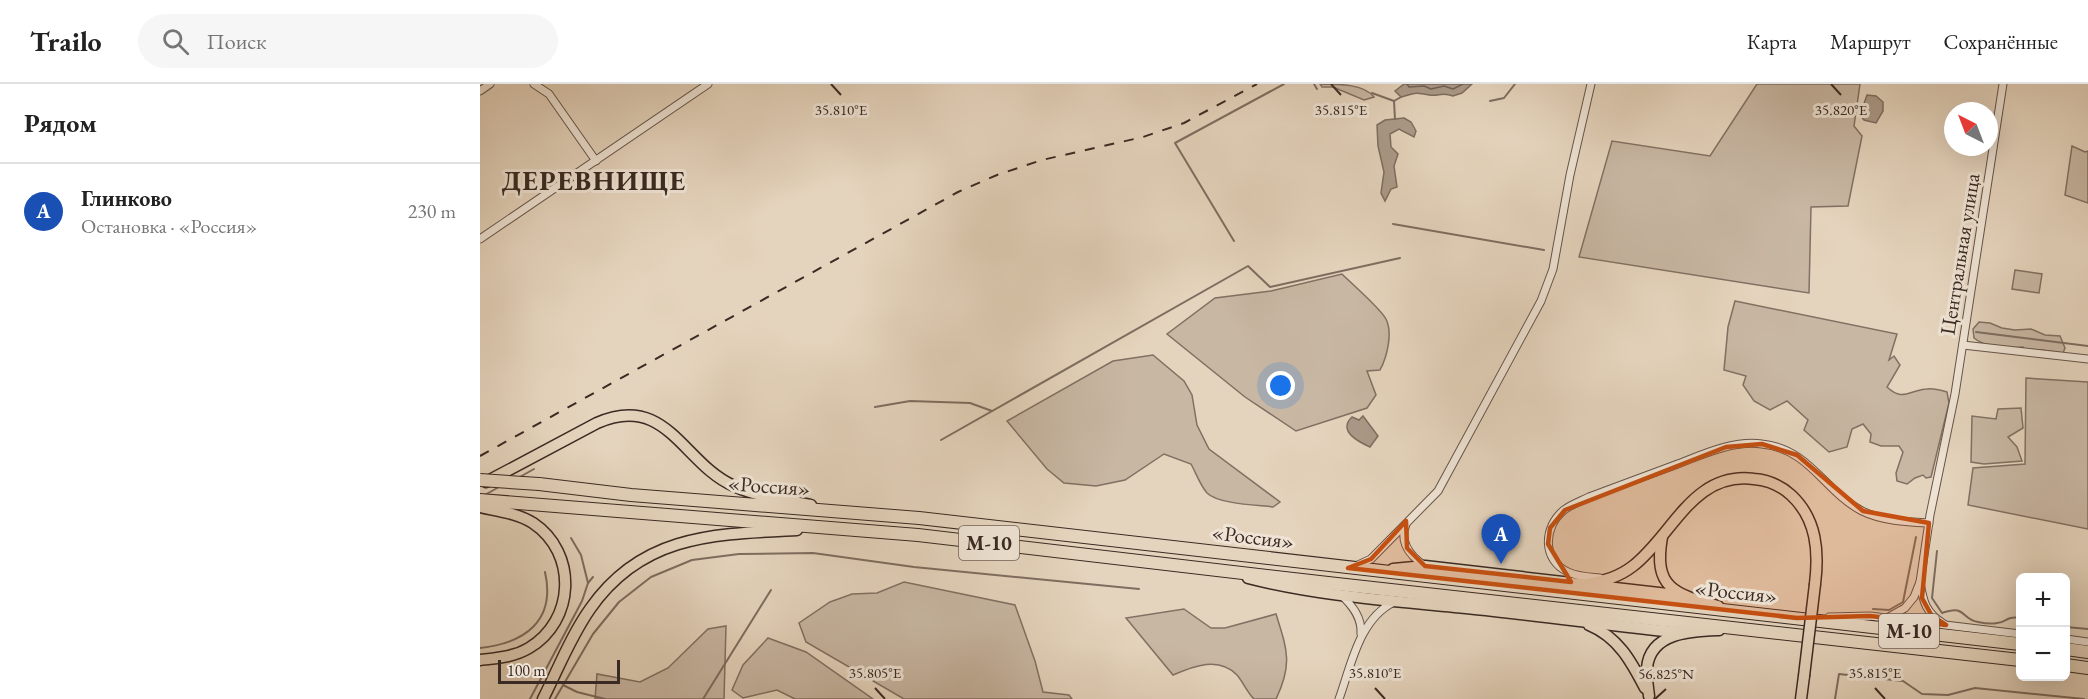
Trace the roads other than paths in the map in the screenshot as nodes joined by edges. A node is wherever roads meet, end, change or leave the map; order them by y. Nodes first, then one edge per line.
1 (490, 84) edge
2 (534, 84) edge
3 (708, 84) edge
4 (1591, 84) edge
5 (2003, 84) edge
6 (480, 91) edge
7 (596, 161) junction
8 (480, 239) edge
9 (1962, 345) junction
10 (2088, 359) edge
11 (480, 483) edge
12 (480, 500) edge
13 (497, 506) junction
14 (480, 507) edge
15 (843, 512) junction
16 (1406, 521) junction
17 (1929, 523) junction
18 (841, 528) junction
19 (1662, 537) junction
20 (1425, 566) junction
21 (1348, 568) junction
22 (1368, 570) junction
23 (1220, 571) junction
24 (1612, 579) junction
25 (1920, 582) junction
26 (1587, 584) junction
27 (1340, 595) junction
28 (1685, 596) junction
29 (1473, 598) junction
30 (1397, 601) junction
31 (1744, 613) junction
32 (1537, 615) junction
33 (1797, 618) junction
34 (1887, 618) junction
35 (1578, 620) junction
36 (1946, 625) junction
37 (1745, 630) junction
38 (1684, 633) junction
39 (2016, 634) edge
40 (1360, 639) junction
41 (2070, 640) edge
42 (2088, 642) edge
43 (2016, 644) edge
44 (2070, 649) edge
45 (2088, 651) edge
46 (480, 660) edge
47 (2016, 660) edge
48 (2070, 666) edge
49 (2088, 668) edge
50 (1650, 698) edge
51 (543, 699) edge
52 (1339, 699) edge
53 (1801, 699) edge

1 - 6 street
2 - 7 street
3 - 7 street
4 - 16 street
5 - 9 street, Центральная улица
7 - 8 street
9 - 10 street
9 - 17 street, Центральная улица
11 - 15 highway, «Россия» / М-10, bridge
11 - 15 main road
12 - 13 highway, «Россия» / М-10
13 - 14 main road
13 - 18 highway, «Россия» / М-10
13 - 46 main road
15 - 21 highway, «Россия» / М-10
16 - 20 street
16 - 21 street
17 - 24 street
17 - 25 street, Центральная улица
18 - 23 highway, «Россия» / М-10
18 - 51 main road
19 - 24 main road
19 - 28 main road
19 - 53 main road, bridge
20 - 22 main road
20 - 26 main road
21 - 22 highway, «Россия» / М-10
22 - 31 highway, «Россия» / М-10
23 - 27 main road
23 - 29 highway, «Россия» / М-10
24 - 26 main road
25 - 34 street
25 - 36 street
26 - 28 main road
27 - 30 main road
27 - 40 street
28 - 31 main road
29 - 32 main road
29 - 37 highway, «Россия» / М-10
30 - 32 main road
30 - 40 street
31 - 33 highway, «Россия» / М-10
32 - 35 main road
33 - 34 street
33 - 43 highway, «Россия» / М-10
34 - 36 street
35 - 38 main road
35 - 50 main road
36 - 39 street
37 - 38 main road
37 - 47 highway, «Россия» / М-10
38 - 50 main road
40 - 52 street
41 - 42 street
44 - 45 highway
48 - 49 highway

